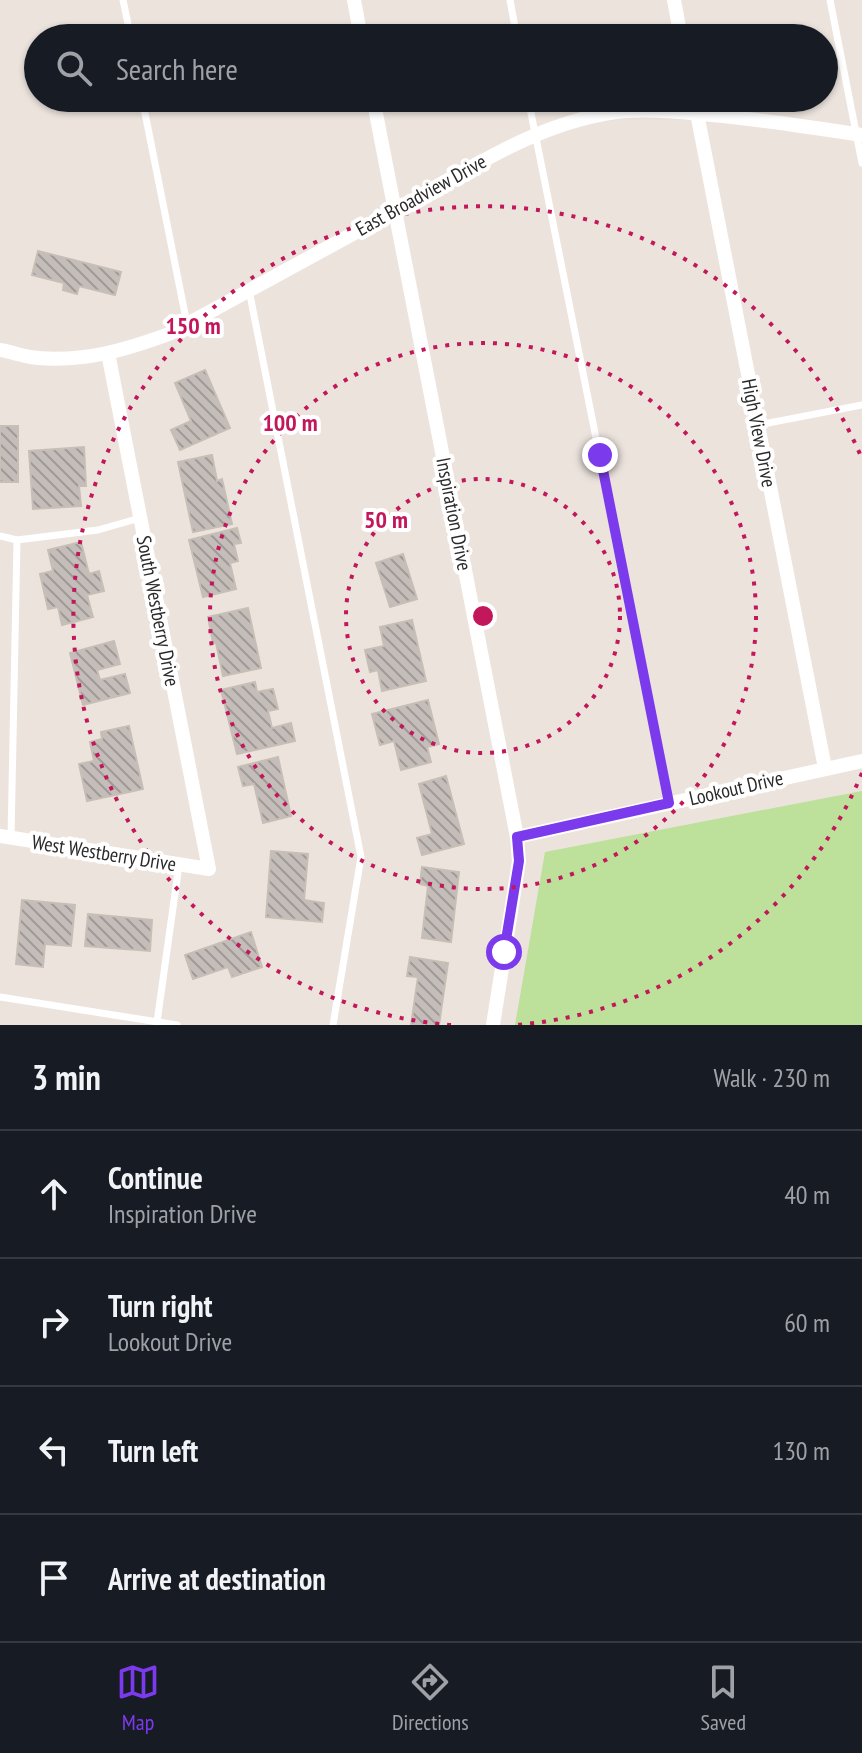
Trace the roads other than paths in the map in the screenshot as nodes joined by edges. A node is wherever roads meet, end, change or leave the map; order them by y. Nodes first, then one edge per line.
1 (123, 0) edge
2 (354, 0) edge
3 (510, 0) edge
4 (674, 0) edge
5 (830, 0) edge
6 (128, 24) edge
7 (358, 24) edge
8 (514, 24) edge
9 (678, 24) edge
10 (835, 24) edge
11 (838, 37) edge
12 (145, 112) edge
13 (376, 112) edge
14 (531, 112) edge
15 (624, 112) edge
16 (696, 112) edge
17 (724, 112) edge
18 (535, 135) junction
19 (859, 135) edge
20 (862, 163) edge
21 (395, 211) junction
22 (249, 290) junction
23 (187, 324) junction
24 (0, 350) edge
25 (108, 353) junction
26 (862, 405) edge
27 (758, 425) junction
28 (140, 518) junction
29 (0, 536) edge
30 (17, 540) junction
31 (862, 761) edge
32 (825, 768) junction
33 (669, 803) junction
34 (5, 837) edge
35 (517, 837) junction
36 (179, 864) junction
37 (209, 869) joint
38 (0, 997) edge
39 (157, 1022) junction
40 (177, 1025) edge
41 (333, 1025) edge
42 (493, 1025) edge

1 - 6 lane
2 - 7 street
3 - 8 lane
4 - 9 street
5 - 10 lane
11 - 19 lane
12 - 23 lane
13 - 21 street, Inspiration Drive
14 - 18 lane
15 - 18 street, East Broadview Drive
16 - 27 street, High View Drive
17 - 19 street, East Broadview Drive
18 - 21 street, East Broadview Drive
18 - 33 lane
19 - 20 lane
21 - 22 street, East Broadview Drive
21 - 35 street, Inspiration Drive
22 - 23 street, East Broadview Drive
22 - 41 lane
23 - 25 street, East Broadview Drive
24 - 25 street, East Broadview Drive
25 - 28 street, South Westberry Drive
26 - 27 lane
27 - 32 street, High View Drive
28 - 30 lane
28 - 37 street, South Westberry Drive
29 - 30 lane
30 - 34 lane
31 - 32 street, Lookout Drive
32 - 33 street, Lookout Drive
33 - 35 street, Lookout Drive
34 - 36 street, West Westberry Drive
35 - 42 street, Inspiration Drive
36 - 37 street, West Westberry Drive
36 - 39 lane
38 - 39 lane
39 - 40 lane

